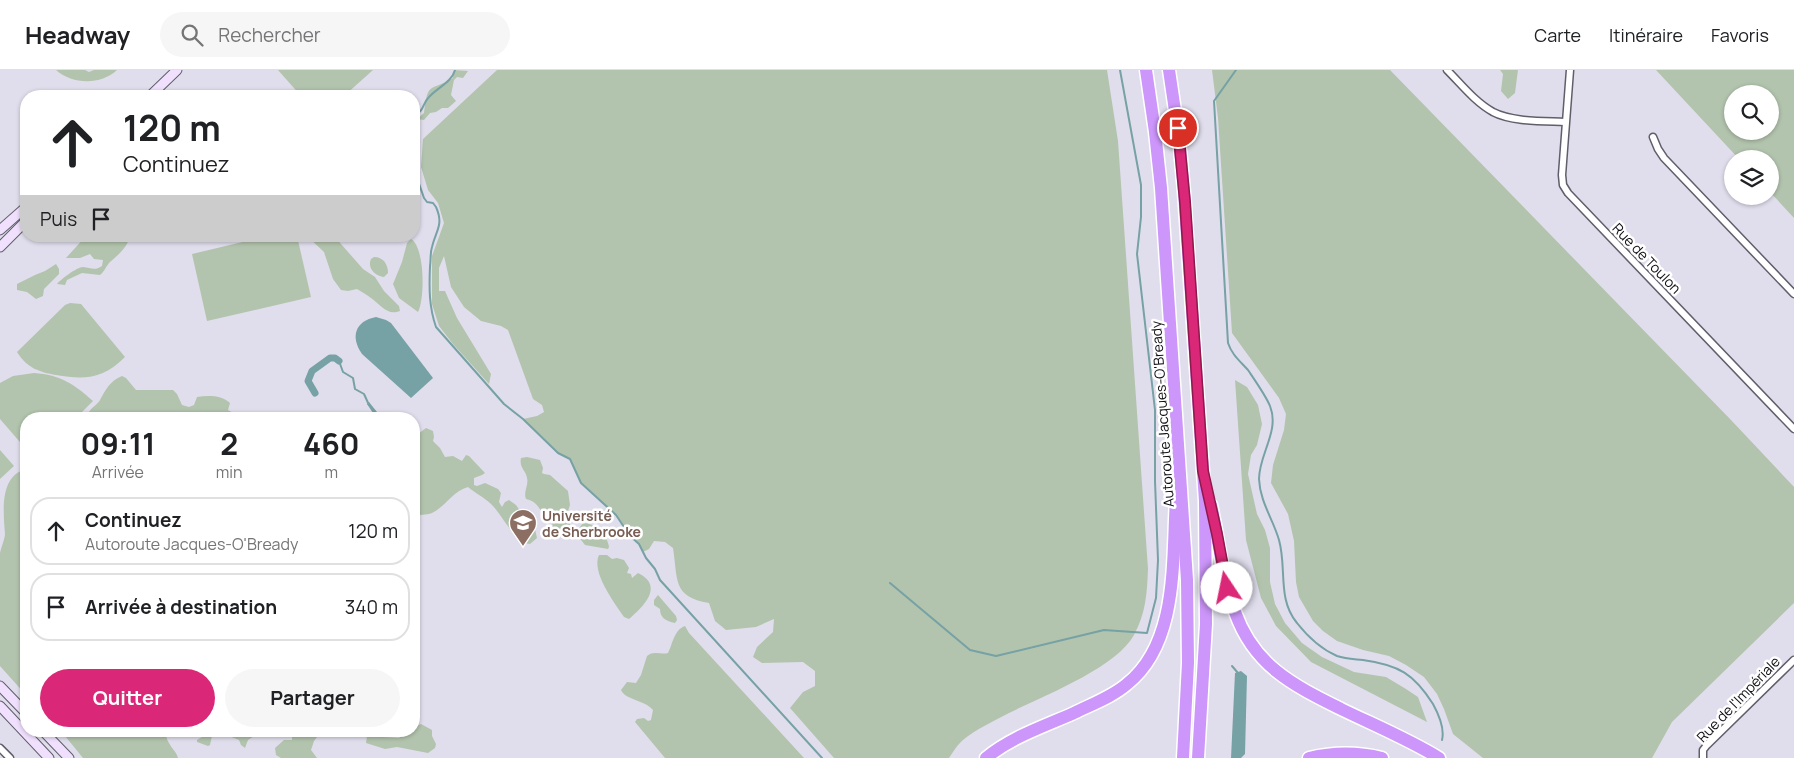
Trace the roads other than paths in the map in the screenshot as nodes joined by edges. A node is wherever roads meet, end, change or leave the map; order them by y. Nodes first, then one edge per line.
1 (177, 70) edge
2 (1146, 70) edge
3 (1169, 70) edge
4 (1448, 70) edge
5 (1570, 70) edge
6 (156, 90) edge
7 (1566, 122) junction
8 (1654, 138) dead end
9 (20, 212) edge
10 (20, 227) edge
11 (0, 230) edge
12 (0, 247) edge
13 (1794, 294) edge
14 (1793, 427) edge
15 (1179, 449) junction
16 (1203, 471) junction
17 (1794, 660) edge
18 (0, 686) edge
19 (0, 706) edge
20 (20, 707) edge
21 (20, 727) edge
22 (29, 737) edge
23 (49, 737) edge
24 (0, 748) edge
25 (10, 758) edge
26 (49, 758) edge
27 (69, 758) edge
28 (986, 758) edge
29 (1183, 758) edge
30 (1198, 758) edge
31 (1309, 758) edge
32 (1382, 758) edge
33 (1440, 758) edge
34 (1702, 758) edge

1 - 6 main road
2 - 15 highway, Autoroute Jacques-O'Bready
3 - 16 highway
4 - 7 street
5 - 7 street, Rue de Toulon
7 - 14 street, Rue de Toulon
8 - 13 street
9 - 11 main road
10 - 12 main road
15 - 28 highway
15 - 29 highway, Autoroute Jacques-O'Bready
16 - 30 highway
16 - 33 highway
17 - 34 street, Rue de l'Impériale
18 - 20 main road
19 - 21 main road
22 - 26 main road
23 - 27 main road
24 - 25 street
31 - 32 highway

